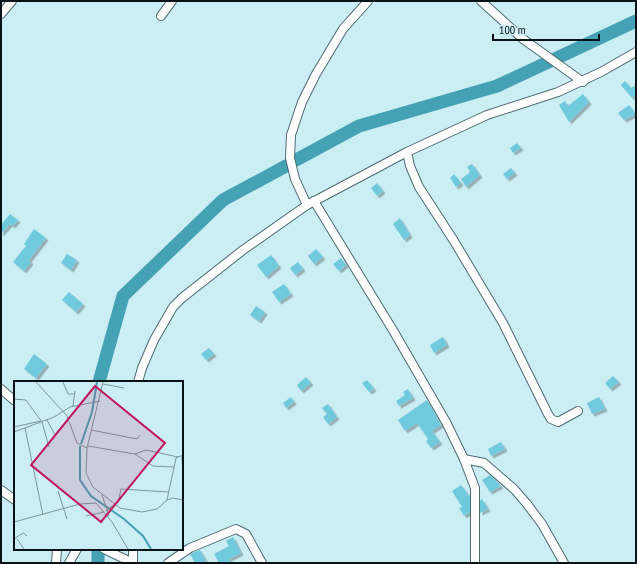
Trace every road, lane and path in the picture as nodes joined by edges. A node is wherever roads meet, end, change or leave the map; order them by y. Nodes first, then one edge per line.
1 (12, 1) edge
2 (172, 1) edge
3 (368, 1) edge
4 (481, 1) edge
5 (1, 14) edge
6 (161, 16) dead end
7 (636, 52) edge
8 (583, 82) junction
9 (407, 152) junction
10 (311, 203) junction
11 (138, 381) edge
12 (1, 389) edge
13 (14, 401) edge
14 (578, 411) dead end
15 (464, 459) junction
16 (1, 490) edge
17 (14, 499) edge
18 (59, 550) edge
19 (76, 550) edge
20 (106, 550) edge
21 (133, 550) edge
22 (56, 563) edge
23 (69, 563) edge
24 (133, 563) edge
25 (168, 563) edge
26 (262, 563) edge
27 (475, 563) edge
28 (564, 563) edge

1 - 5 street
2 - 6 street
3 - 10 street
4 - 8 street
7 - 8 street
8 - 9 street
9 - 10 street
9 - 14 street
10 - 11 street
10 - 15 street
12 - 13 street
15 - 27 street
15 - 28 street
16 - 17 street
18 - 22 street
19 - 23 street
20 - 24 street
21 - 24 street
25 - 26 street

